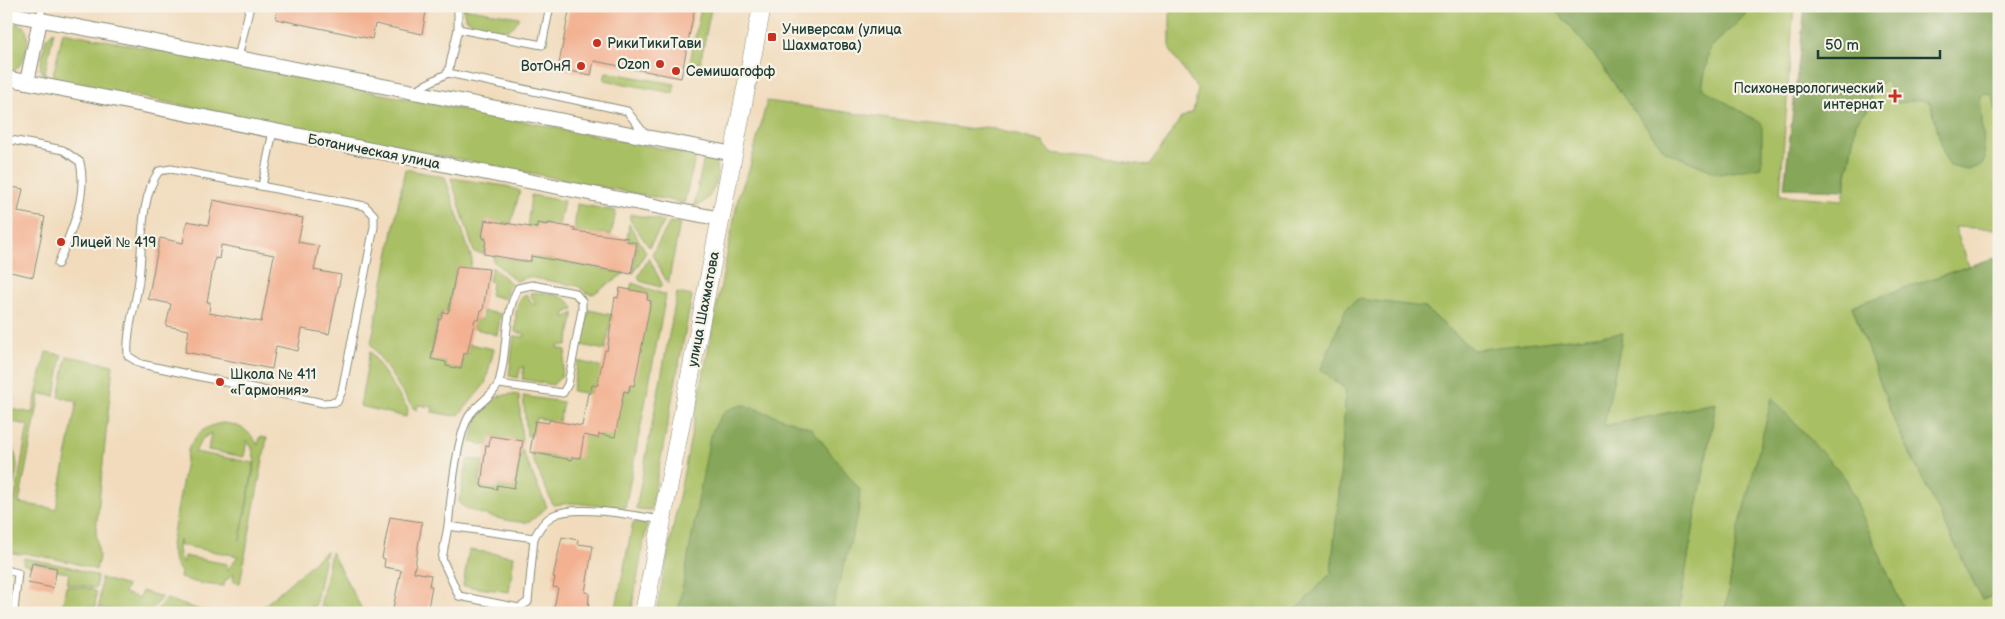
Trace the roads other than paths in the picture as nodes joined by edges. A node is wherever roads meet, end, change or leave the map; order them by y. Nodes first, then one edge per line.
1 (250, 6) edge
2 (458, 6) edge
3 (550, 6) edge
4 (762, 6) edge
5 (6, 13) edge
6 (41, 13) edge
7 (458, 29) junction
8 (238, 58) junction
9 (448, 73) junction
10 (6, 78) edge
11 (27, 82) junction
12 (413, 91) junction
13 (273, 131) junction
14 (647, 137) junction
15 (6, 139) edge
16 (734, 154) junction
17 (262, 186) junction
18 (721, 219) junction
19 (58, 264) dead end
20 (499, 384) junction
21 (663, 520) junction
22 (448, 526) junction
23 (534, 538) junction
24 (6, 570) edge
25 (14, 612) edge
26 (644, 613) edge

1 - 8 lane
2 - 7 lane
3 - 7 lane
4 - 16 street, улица Шахматова
5 - 6 street
6 - 8 street
6 - 11 street
7 - 9 lane
8 - 12 street
9 - 12 lane
9 - 14 lane
10 - 11 street, Ботаническая улица
11 - 13 street, Ботаническая улица
12 - 14 street
13 - 17 lane
13 - 18 street, Ботаническая улица
14 - 16 street
15 - 19 lane
16 - 18 street, улица Шахматова
17 - 17 lane
18 - 21 street, улица Шахматова
20 - 20 lane
20 - 22 lane
21 - 23 lane
21 - 26 street, улица Шахматова
22 - 23 lane
22 - 23 lane
24 - 25 lane

